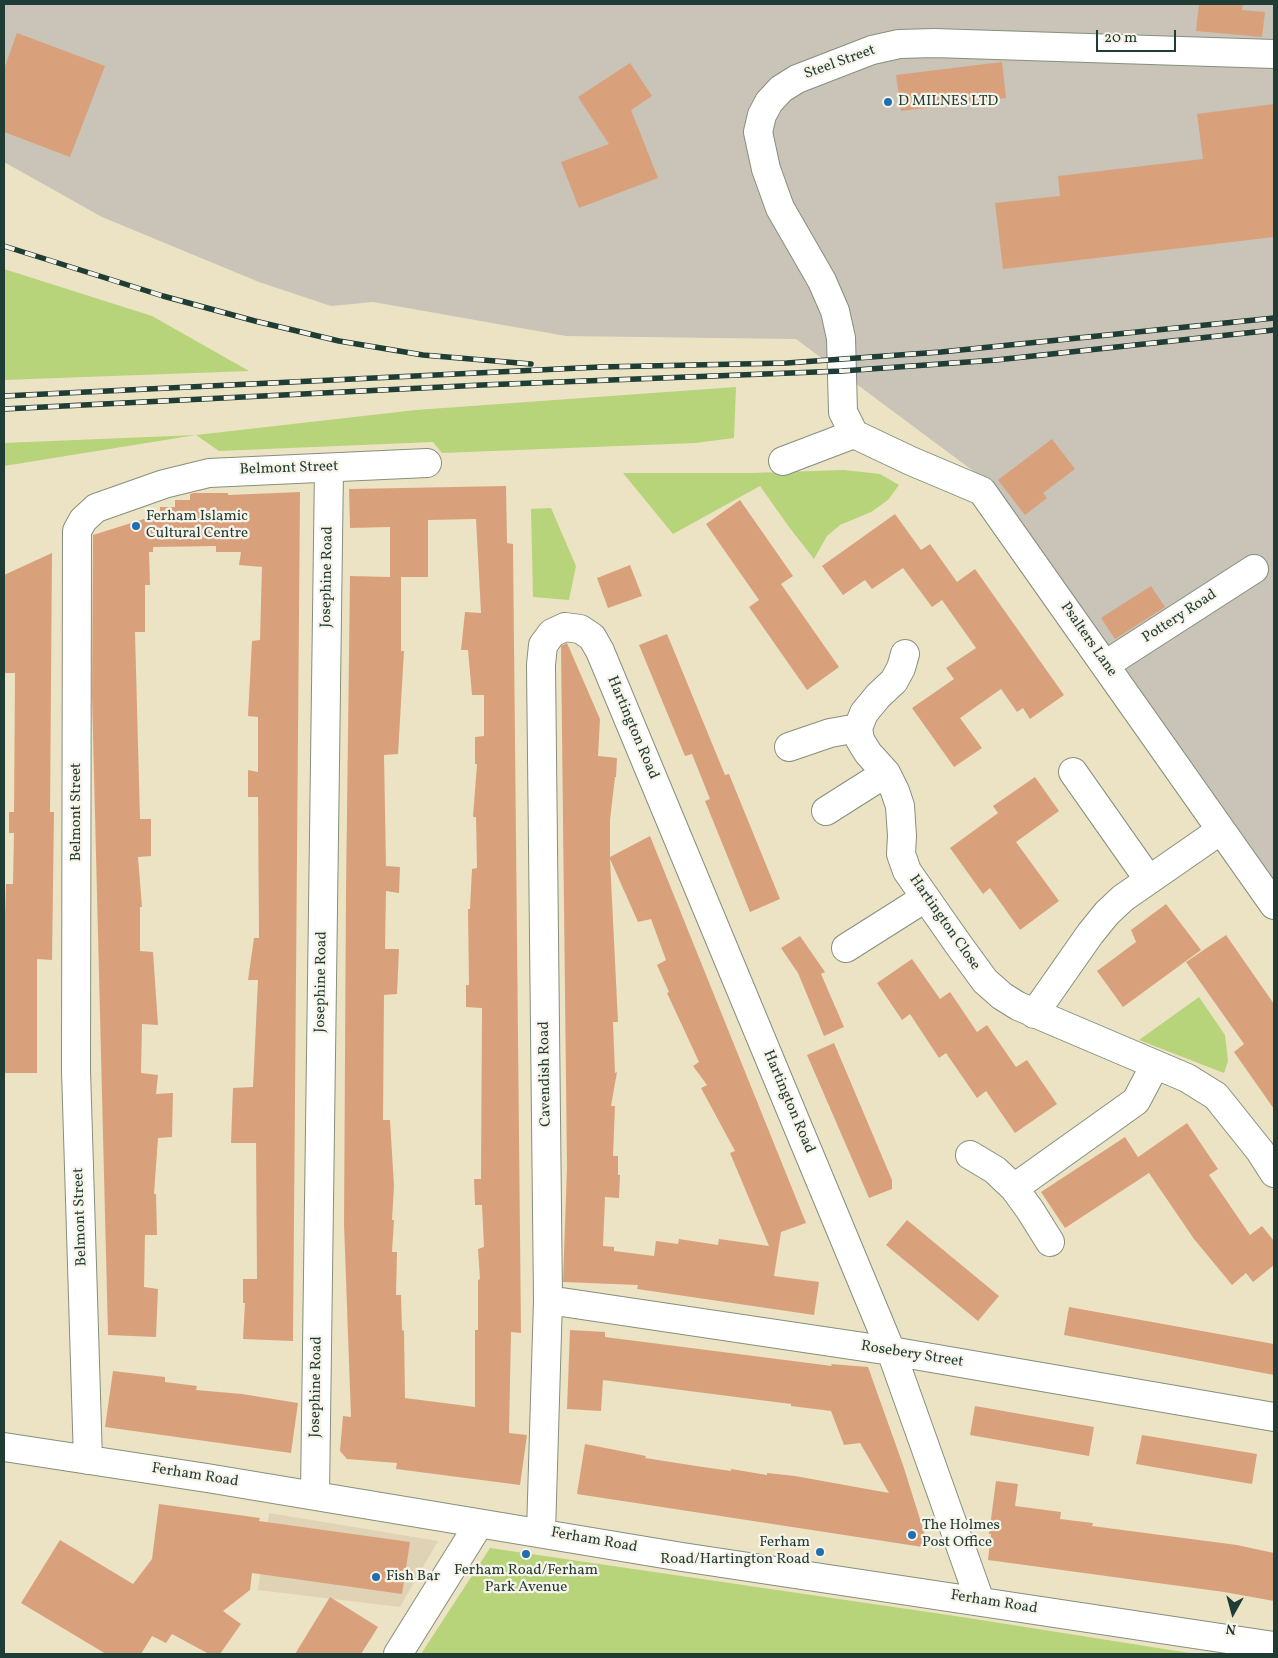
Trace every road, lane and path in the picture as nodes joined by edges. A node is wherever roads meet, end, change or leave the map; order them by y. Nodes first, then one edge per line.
1 (1274, 54) edge
2 (854, 434) junction
3 (783, 461) dead end
4 (427, 463) dead end
5 (329, 468) junction
6 (1254, 569) dead end
7 (565, 627) joint
8 (905, 654) dead end
9 (1105, 666) junction
10 (858, 728) junction
11 (789, 747) dead end
12 (1073, 772) dead end
13 (886, 773) junction
14 (826, 811) dead end
15 (1221, 830) junction
16 (1149, 880) junction
17 (925, 898) junction
18 (1274, 904) edge
19 (846, 948) dead end
20 (1034, 1014) junction
21 (1156, 1065) junction
22 (970, 1155) dead end
23 (1274, 1173) edge
24 (1014, 1188) junction
25 (1050, 1242) dead end
26 (548, 1300) junction
27 (891, 1351) junction
28 (1274, 1417) edge
29 (4, 1447) edge
30 (88, 1460) junction
31 (315, 1495) junction
32 (479, 1524) junction
33 (541, 1532) junction
34 (980, 1601) junction
35 (1274, 1646) edge
36 (398, 1654) edge

1 - 2 street, Steel Street
2 - 3 street
2 - 9 street, Psalters Lane
4 - 5 street, Belmont Street
5 - 30 street, Belmont Street
5 - 31 street, Josephine Road
6 - 9 street, Pottery Road
7 - 26 street, Cavendish Road
7 - 27 street, Hartington Road
8 - 10 street
9 - 15 street, Psalters Lane
10 - 11 street
10 - 13 street, Hartington Close
12 - 16 street
13 - 14 street
13 - 17 street, Hartington Close
15 - 16 street
15 - 18 street, Psalters Lane
16 - 20 street
17 - 19 street
17 - 20 street, Hartington Close
20 - 21 street, Hartington Close
21 - 23 street, Hartington Close
21 - 24 street
22 - 24 street
24 - 25 street
26 - 27 street, Rosebery Street
26 - 33 street, Cavendish Road
27 - 28 street, Rosebery Street
27 - 34 street, Hartington Road
29 - 30 street, Ferham Road
30 - 31 street, Ferham Road
31 - 32 street, Ferham Road
32 - 33 street, Ferham Road
32 - 36 street
33 - 34 street, Ferham Road
34 - 35 street, Ferham Road

